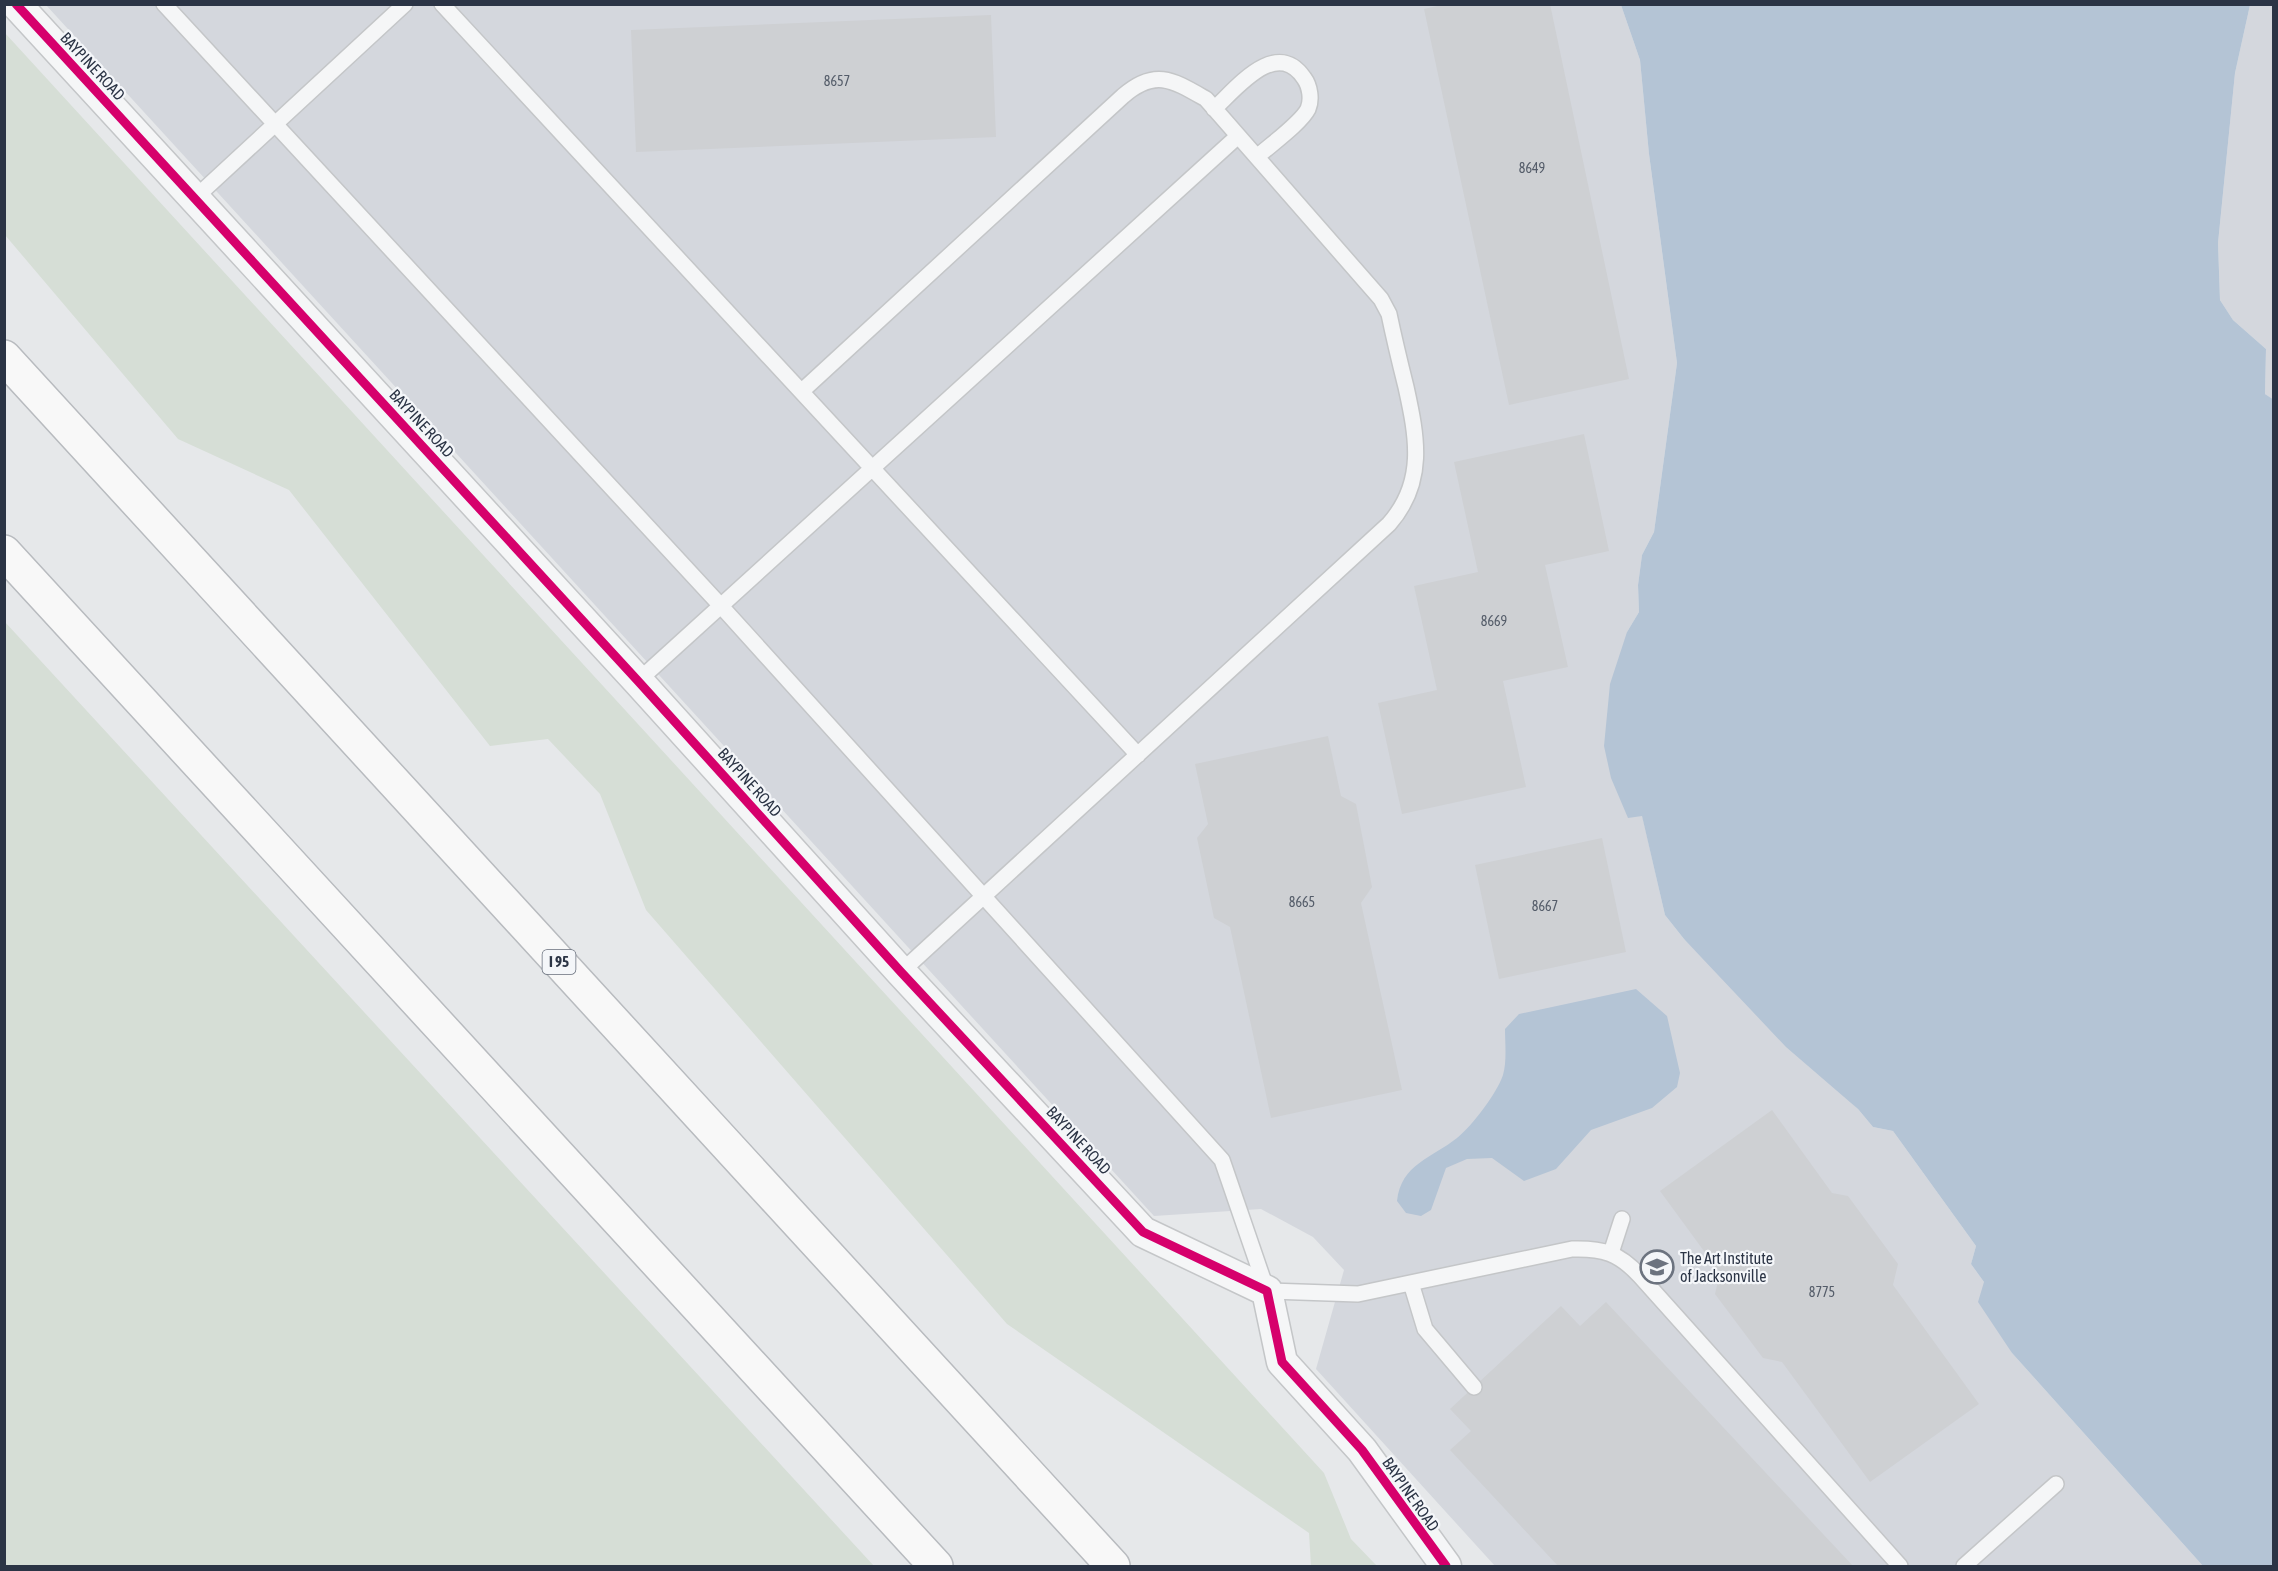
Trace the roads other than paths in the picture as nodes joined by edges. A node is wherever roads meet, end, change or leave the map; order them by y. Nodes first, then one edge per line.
1 (16, 4) edge
2 (164, 4) edge
3 (405, 4) edge
4 (442, 4) edge
5 (1214, 109) junction
6 (276, 124) junction
7 (1238, 136) junction
8 (1257, 157) junction
9 (195, 198) junction
10 (4, 357) edge
11 (802, 391) junction
12 (873, 467) junction
13 (4, 552) edge
14 (721, 606) junction
15 (638, 681) junction
16 (1138, 755) junction
17 (984, 896) junction
18 (901, 972) junction
19 (1622, 1219) dead end
20 (1611, 1253) junction
21 (1411, 1283) junction
22 (1267, 1291) junction
23 (1474, 1387) dead end
24 (2056, 1484) dead end
25 (936, 1566) edge
26 (1113, 1566) edge
27 (1446, 1566) edge
28 (1900, 1566) edge
29 (1964, 1566) edge

1 - 9 street, BAYPINE ROAD
2 - 6 lane
3 - 6 lane
4 - 11 lane
5 - 7 lane
5 - 8 lane
5 - 11 lane
6 - 9 lane
6 - 14 lane
7 - 8 lane
7 - 12 lane
8 - 16 lane
9 - 15 street, BAYPINE ROAD
10 - 26 highway, I 95
11 - 12 lane
12 - 14 lane
12 - 16 lane
13 - 25 highway
14 - 15 lane
14 - 17 lane
15 - 18 street, BAYPINE ROAD
16 - 17 lane
17 - 18 lane
17 - 22 lane
18 - 22 street, BAYPINE ROAD
19 - 20 lane
20 - 21 lane
20 - 28 lane
21 - 22 lane
21 - 23 lane
22 - 27 street, BAYPINE ROAD
24 - 29 lane

